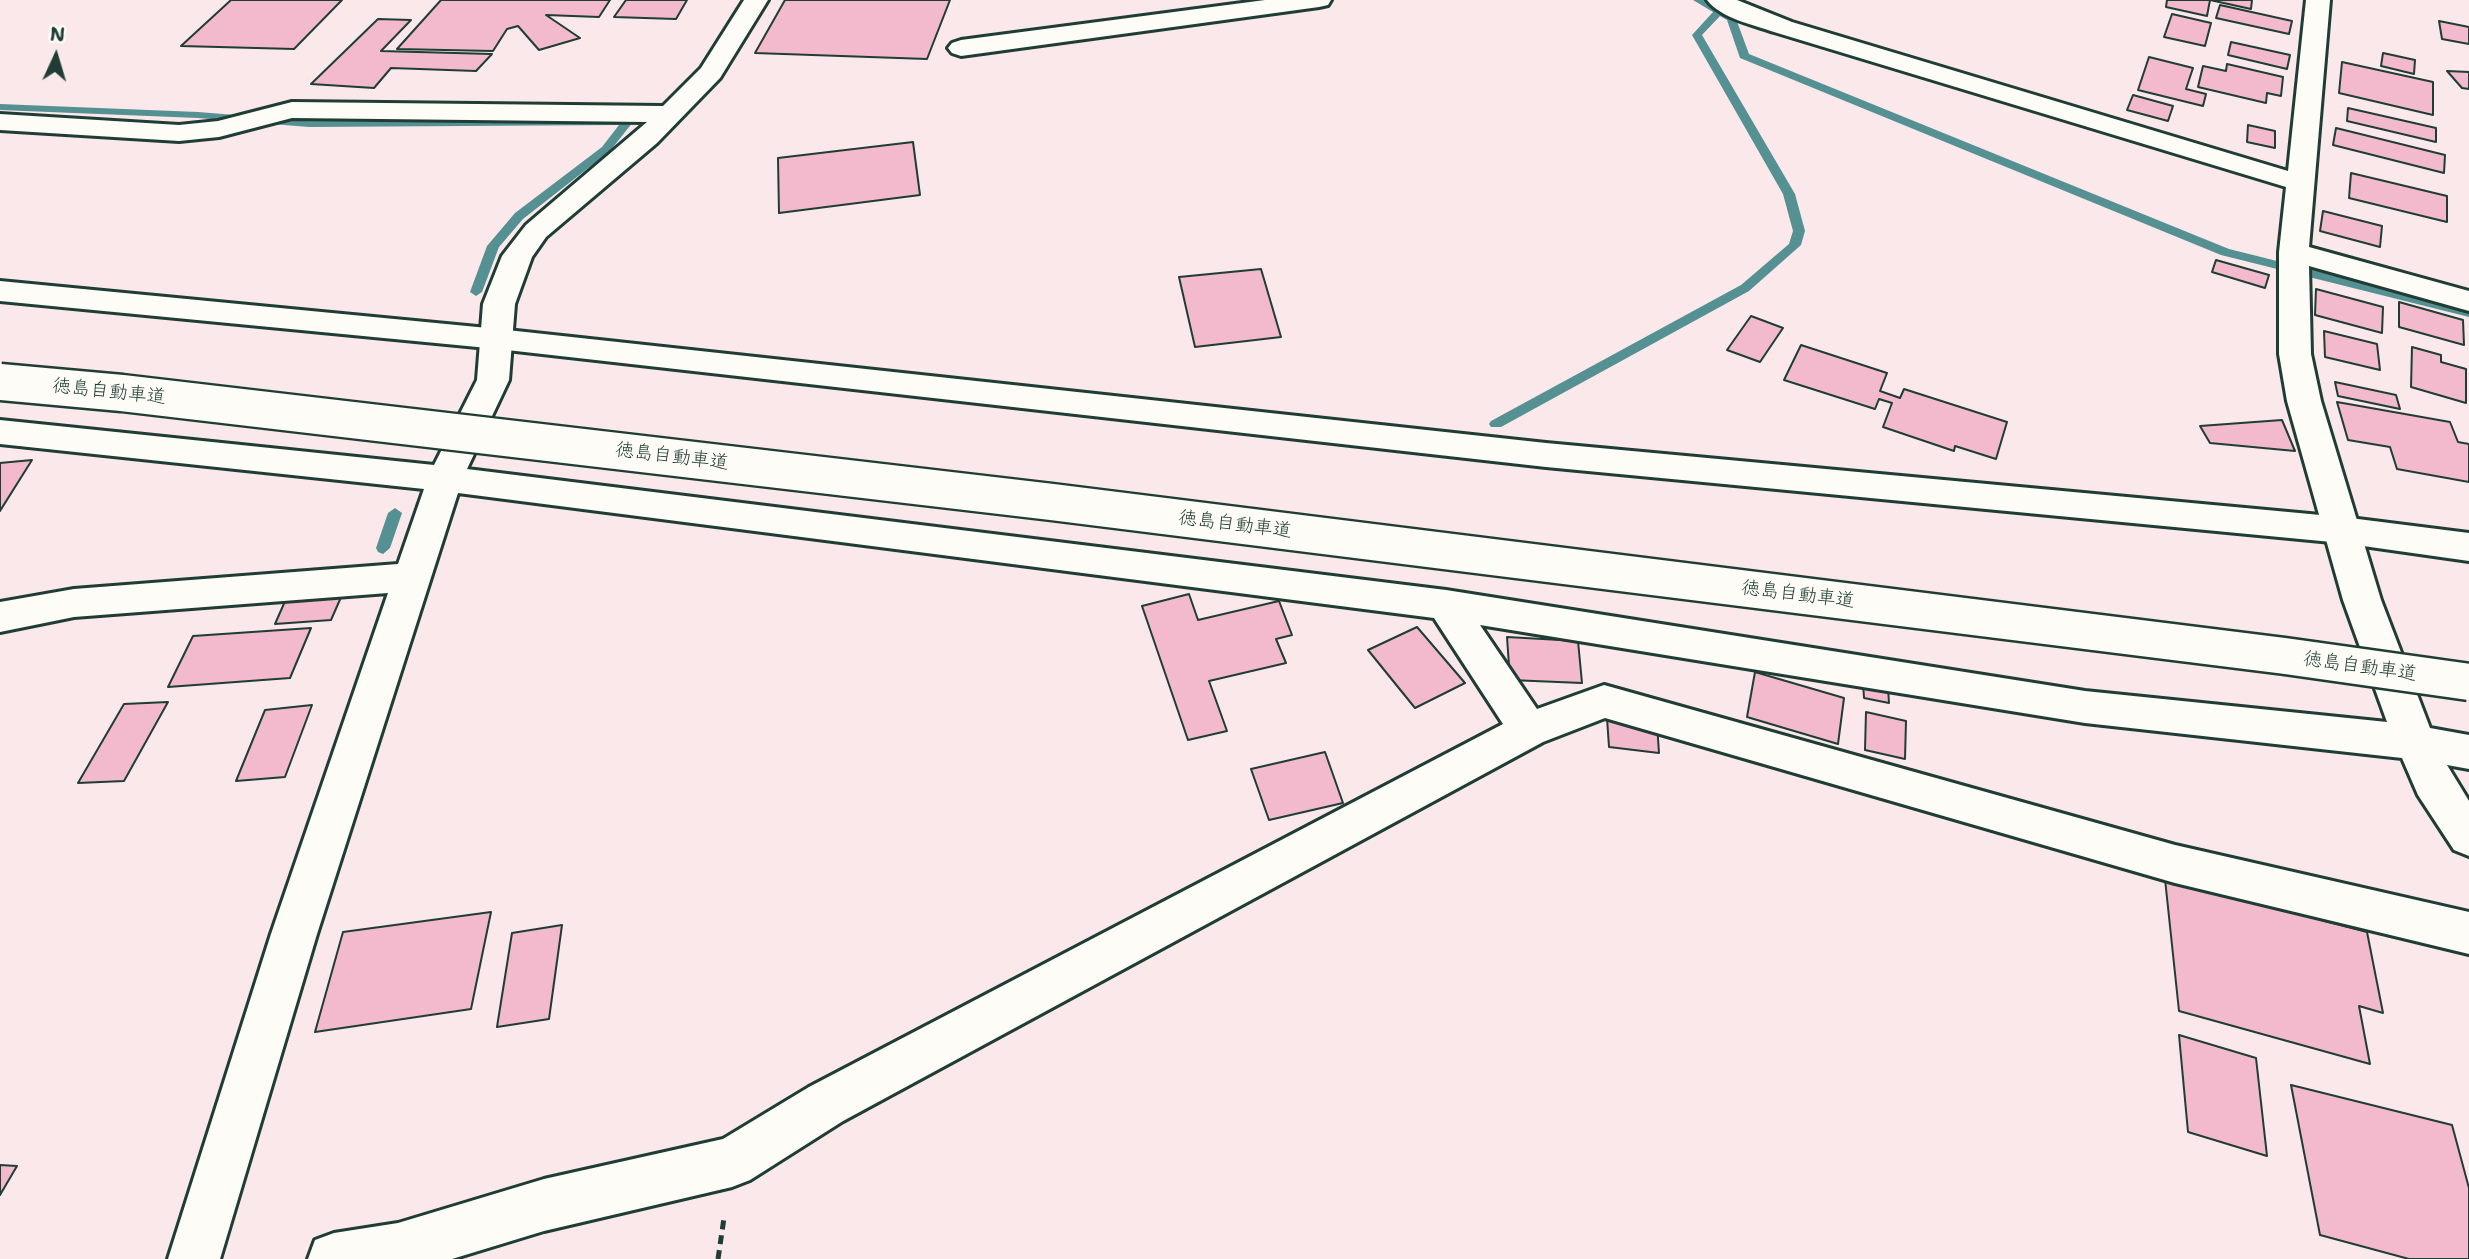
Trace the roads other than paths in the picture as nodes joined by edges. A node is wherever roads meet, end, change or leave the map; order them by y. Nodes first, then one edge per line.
1 (756, 0) edge
2 (1319, 0) edge
3 (1719, 0) edge
4 (2318, 0) edge
5 (961, 48) dead end
6 (671, 114) junction
7 (0, 122) edge
8 (2298, 182) junction
9 (2294, 263) junction
10 (0, 291) edge
11 (2469, 300) edge
12 (498, 339) junction
13 (0, 382) edge
14 (0, 432) edge
15 (445, 480) junction
16 (2343, 530) junction
17 (2469, 547) edge
18 (413, 577) junction
19 (1447, 606) junction
20 (0, 617) edge
21 (2469, 682) edge
22 (1529, 730) junction
23 (2413, 742) junction
24 (2469, 752) edge
25 (2469, 837) edge
26 (2469, 933) edge
27 (194, 1259) edge
28 (334, 1259) edge

1 - 6 main road
2 - 5 main road
3 - 8 main road
4 - 8 main road
6 - 7 main road
6 - 12 main road
8 - 9 main road
9 - 11 main road
9 - 16 main road
10 - 12 main road
12 - 15 main road
12 - 16 main road
13 - 21 main road, 徳島自動車道, bridge
14 - 15 main road
15 - 18 main road
15 - 19 main road
16 - 17 main road
16 - 23 main road
18 - 20 main road
18 - 27 main road
19 - 22 main road
19 - 23 main road
22 - 26 main road
22 - 28 main road
23 - 24 main road
23 - 25 main road

